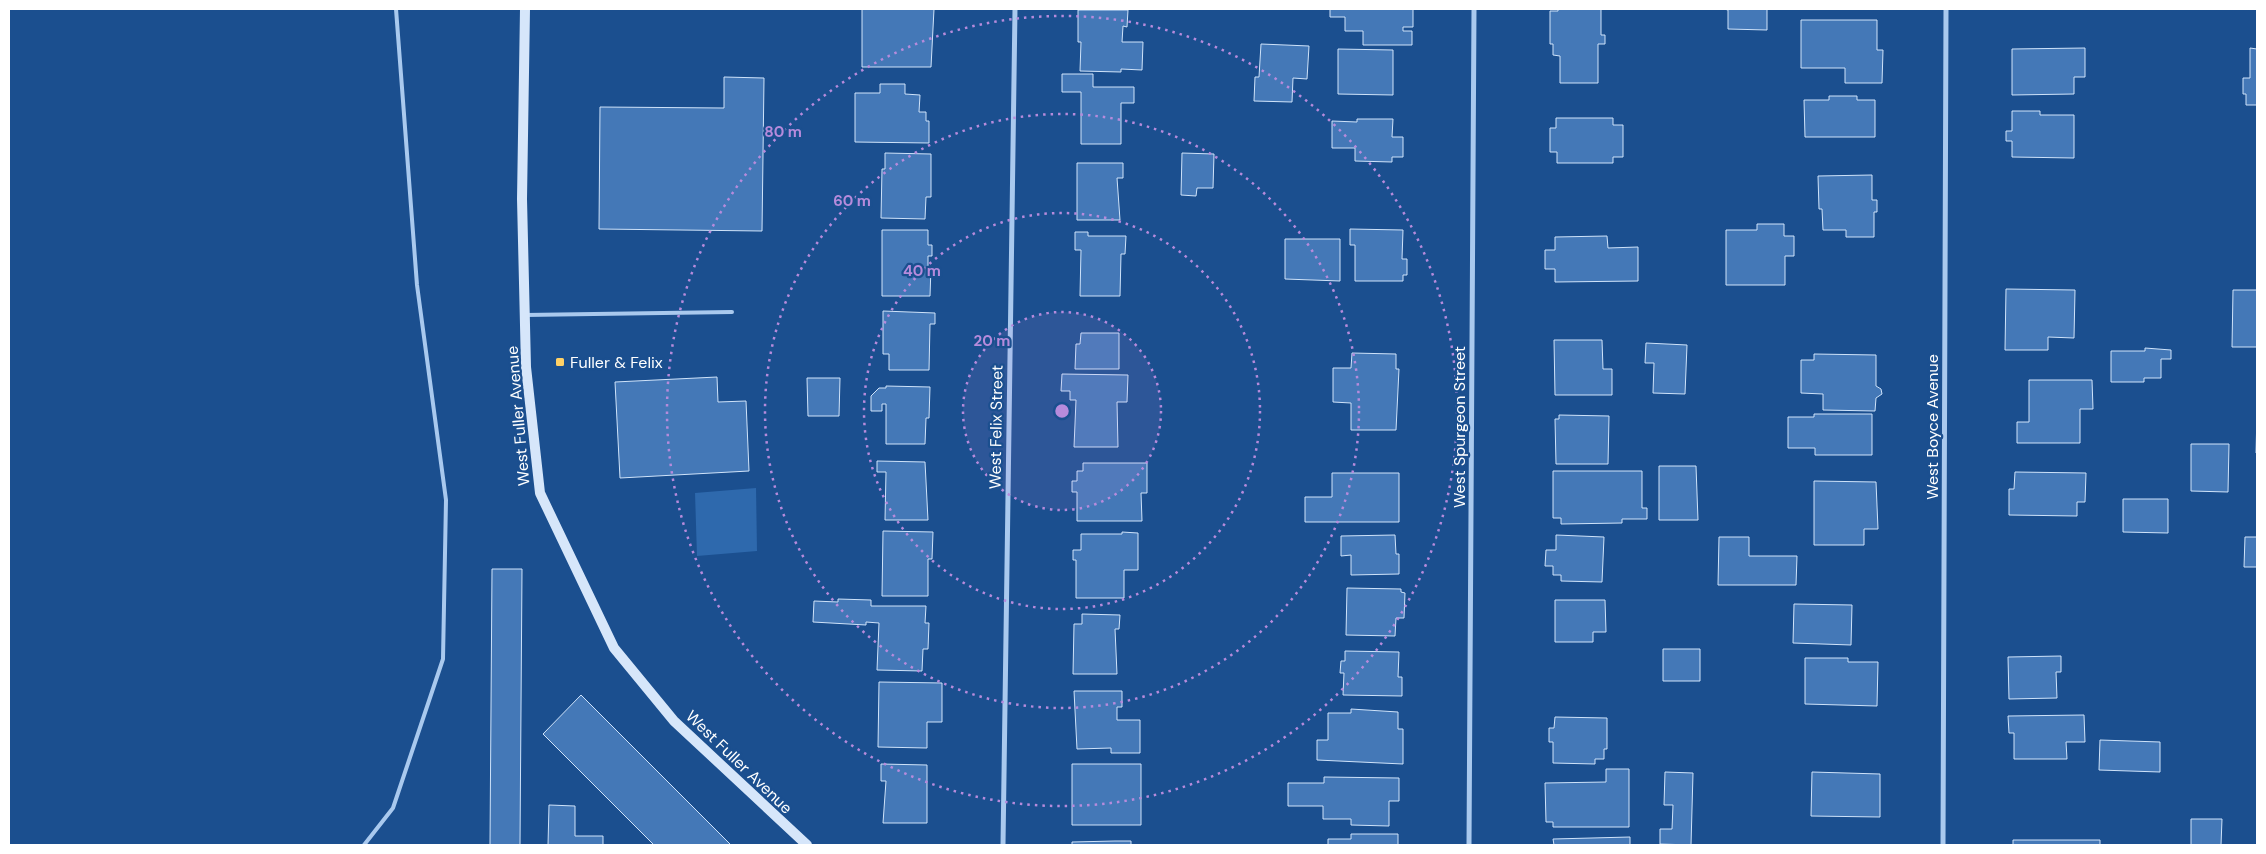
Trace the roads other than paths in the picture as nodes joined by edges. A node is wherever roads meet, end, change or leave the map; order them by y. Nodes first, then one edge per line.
1 (396, 9) edge
2 (525, 9) edge
3 (1015, 9) edge
4 (1474, 9) edge
5 (1946, 9) edge
6 (732, 312) dead end
7 (525, 315) junction
8 (364, 845) edge
9 (807, 845) edge
10 (1003, 845) edge
11 (1470, 845) edge
12 (1944, 845) edge

1 - 8 lane
2 - 7 street, West Fuller Avenue
3 - 10 street, West Felix Street
4 - 11 street, West Spurgeon Street
5 - 12 street, West Boyce Avenue
6 - 7 lane
7 - 9 street, West Fuller Avenue

